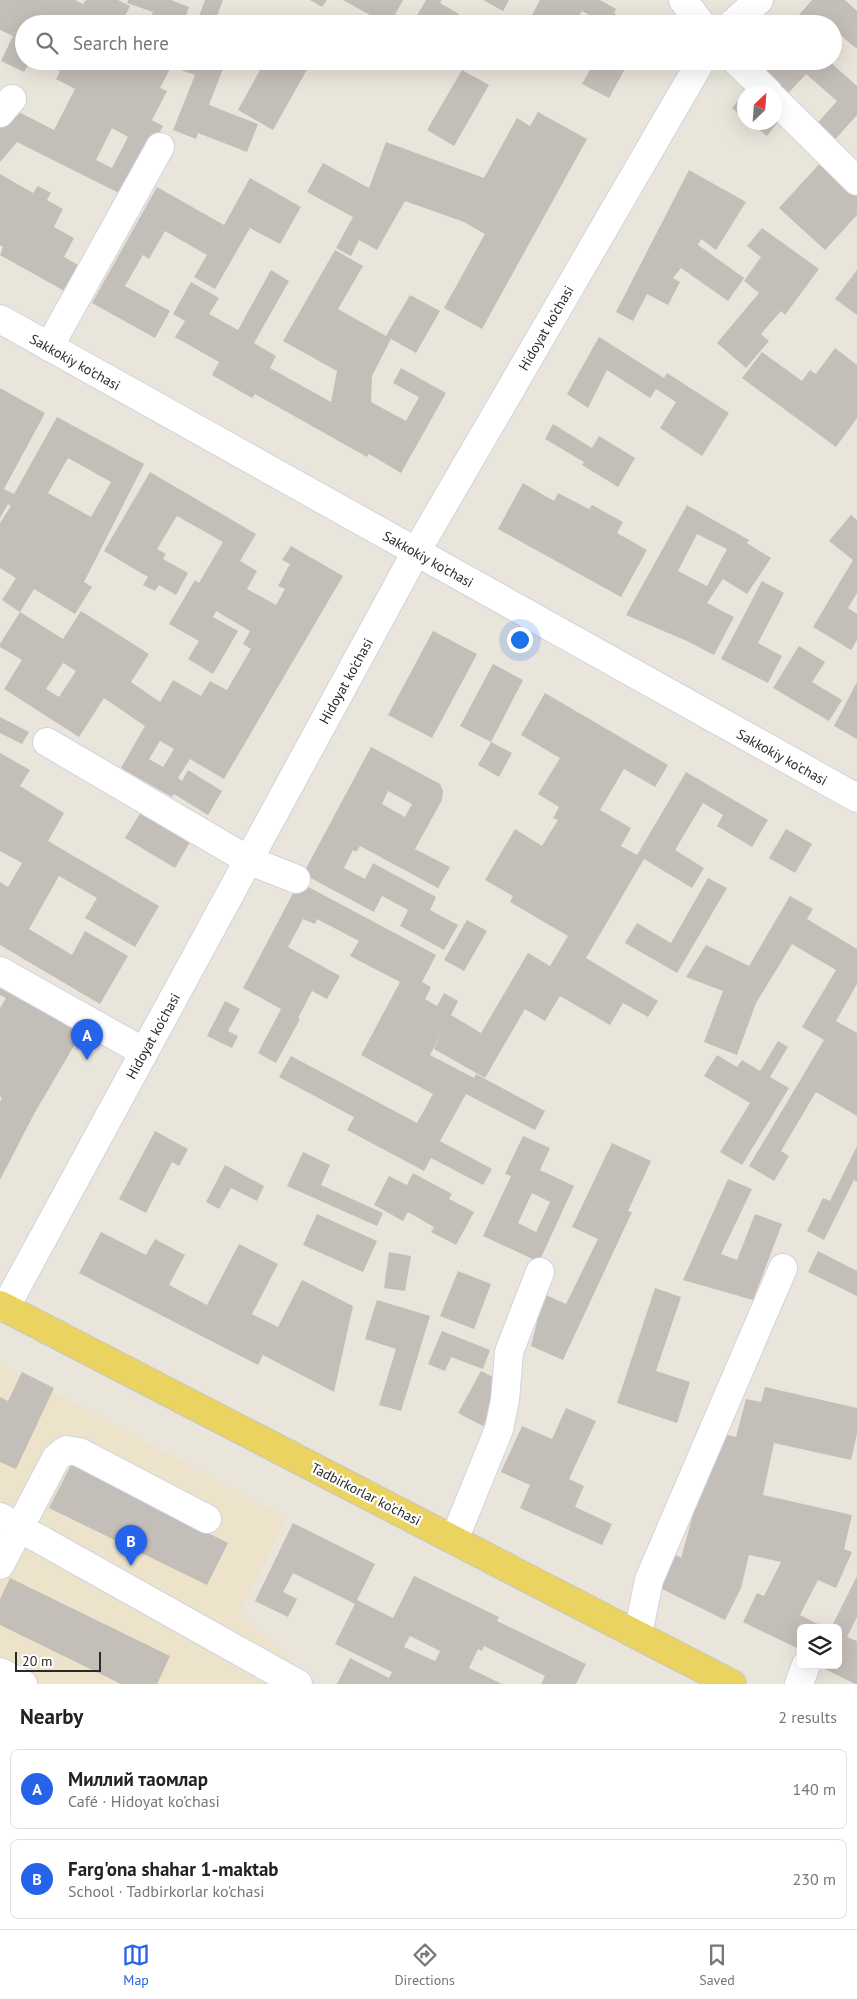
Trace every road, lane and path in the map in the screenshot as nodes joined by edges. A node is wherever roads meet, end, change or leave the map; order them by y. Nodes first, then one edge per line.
1 (683, 0) edge
2 (759, 0) edge
3 (694, 15) edge
4 (742, 15) edge
5 (696, 70) edge
6 (745, 70) edge
7 (761, 85) edge
8 (782, 107) edge
9 (160, 147) dead end
10 (857, 181) edge
11 (0, 320) edge
12 (49, 348) junction
13 (416, 552) junction
14 (47, 742) dead end
15 (857, 798) edge
16 (248, 860) junction
17 (296, 880) dead end
18 (0, 971) edge
19 (144, 1052) junction
20 (783, 1268) dead end
21 (540, 1272) dead end
22 (2, 1306) edge
23 (207, 1519) dead end
24 (10, 1522) edge
25 (454, 1540) junction
26 (0, 1565) edge
27 (638, 1634) junction
28 (805, 1669) edge
29 (0, 1672) edge
30 (23, 1684) edge
31 (298, 1684) edge
32 (732, 1684) edge
33 (799, 1684) edge

1 - 3 street
2 - 4 street
5 - 13 street, Hidoyat ko'chasi
6 - 7 street
8 - 10 street
9 - 12 street
11 - 12 street, Sakkokiy ko'chasi
12 - 13 street, Sakkokiy ko'chasi
13 - 15 street, Sakkokiy ko'chasi
13 - 16 street, Hidoyat ko'chasi
14 - 16 street
16 - 17 street
16 - 19 street, Hidoyat ko'chasi
18 - 19 street
19 - 22 street, Hidoyat ko'chasi
20 - 27 street
21 - 25 street
22 - 25 main road, Tadbirkorlar ko'chasi
23 - 24 street
24 - 26 street
24 - 31 street
25 - 27 main road, Tadbirkorlar ko'chasi
27 - 32 main road, Tadbirkorlar ko'chasi
28 - 33 street
29 - 30 street

